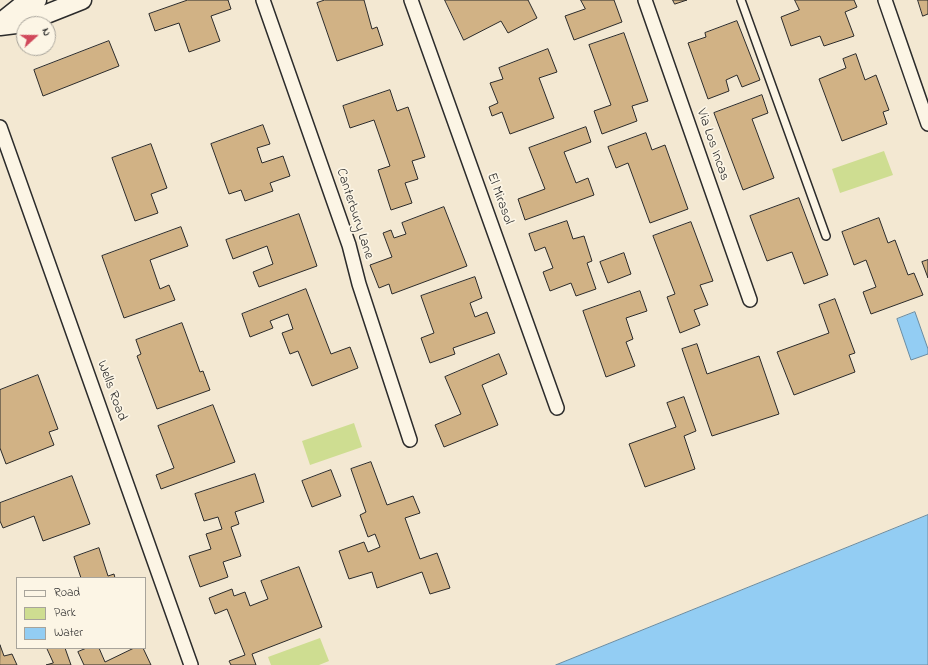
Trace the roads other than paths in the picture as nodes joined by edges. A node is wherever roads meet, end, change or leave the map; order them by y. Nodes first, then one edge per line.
1 (37, 0) edge
2 (82, 0) edge
3 (263, 0) edge
4 (411, 0) edge
5 (645, 0) edge
6 (741, 0) edge
7 (885, 0) edge
8 (0, 23) edge
9 (0, 26) edge
10 (928, 124) edge
11 (0, 127) edge
12 (826, 236) dead end
13 (750, 300) dead end
14 (557, 408) dead end
15 (410, 440) dead end
16 (191, 665) edge

1 - 8 street
2 - 9 street
3 - 15 street, Canterbury Lane
4 - 14 street, El Mirasol
5 - 13 street, Via Los Incas
6 - 12 lane
7 - 10 street
11 - 16 street, Wells Road

